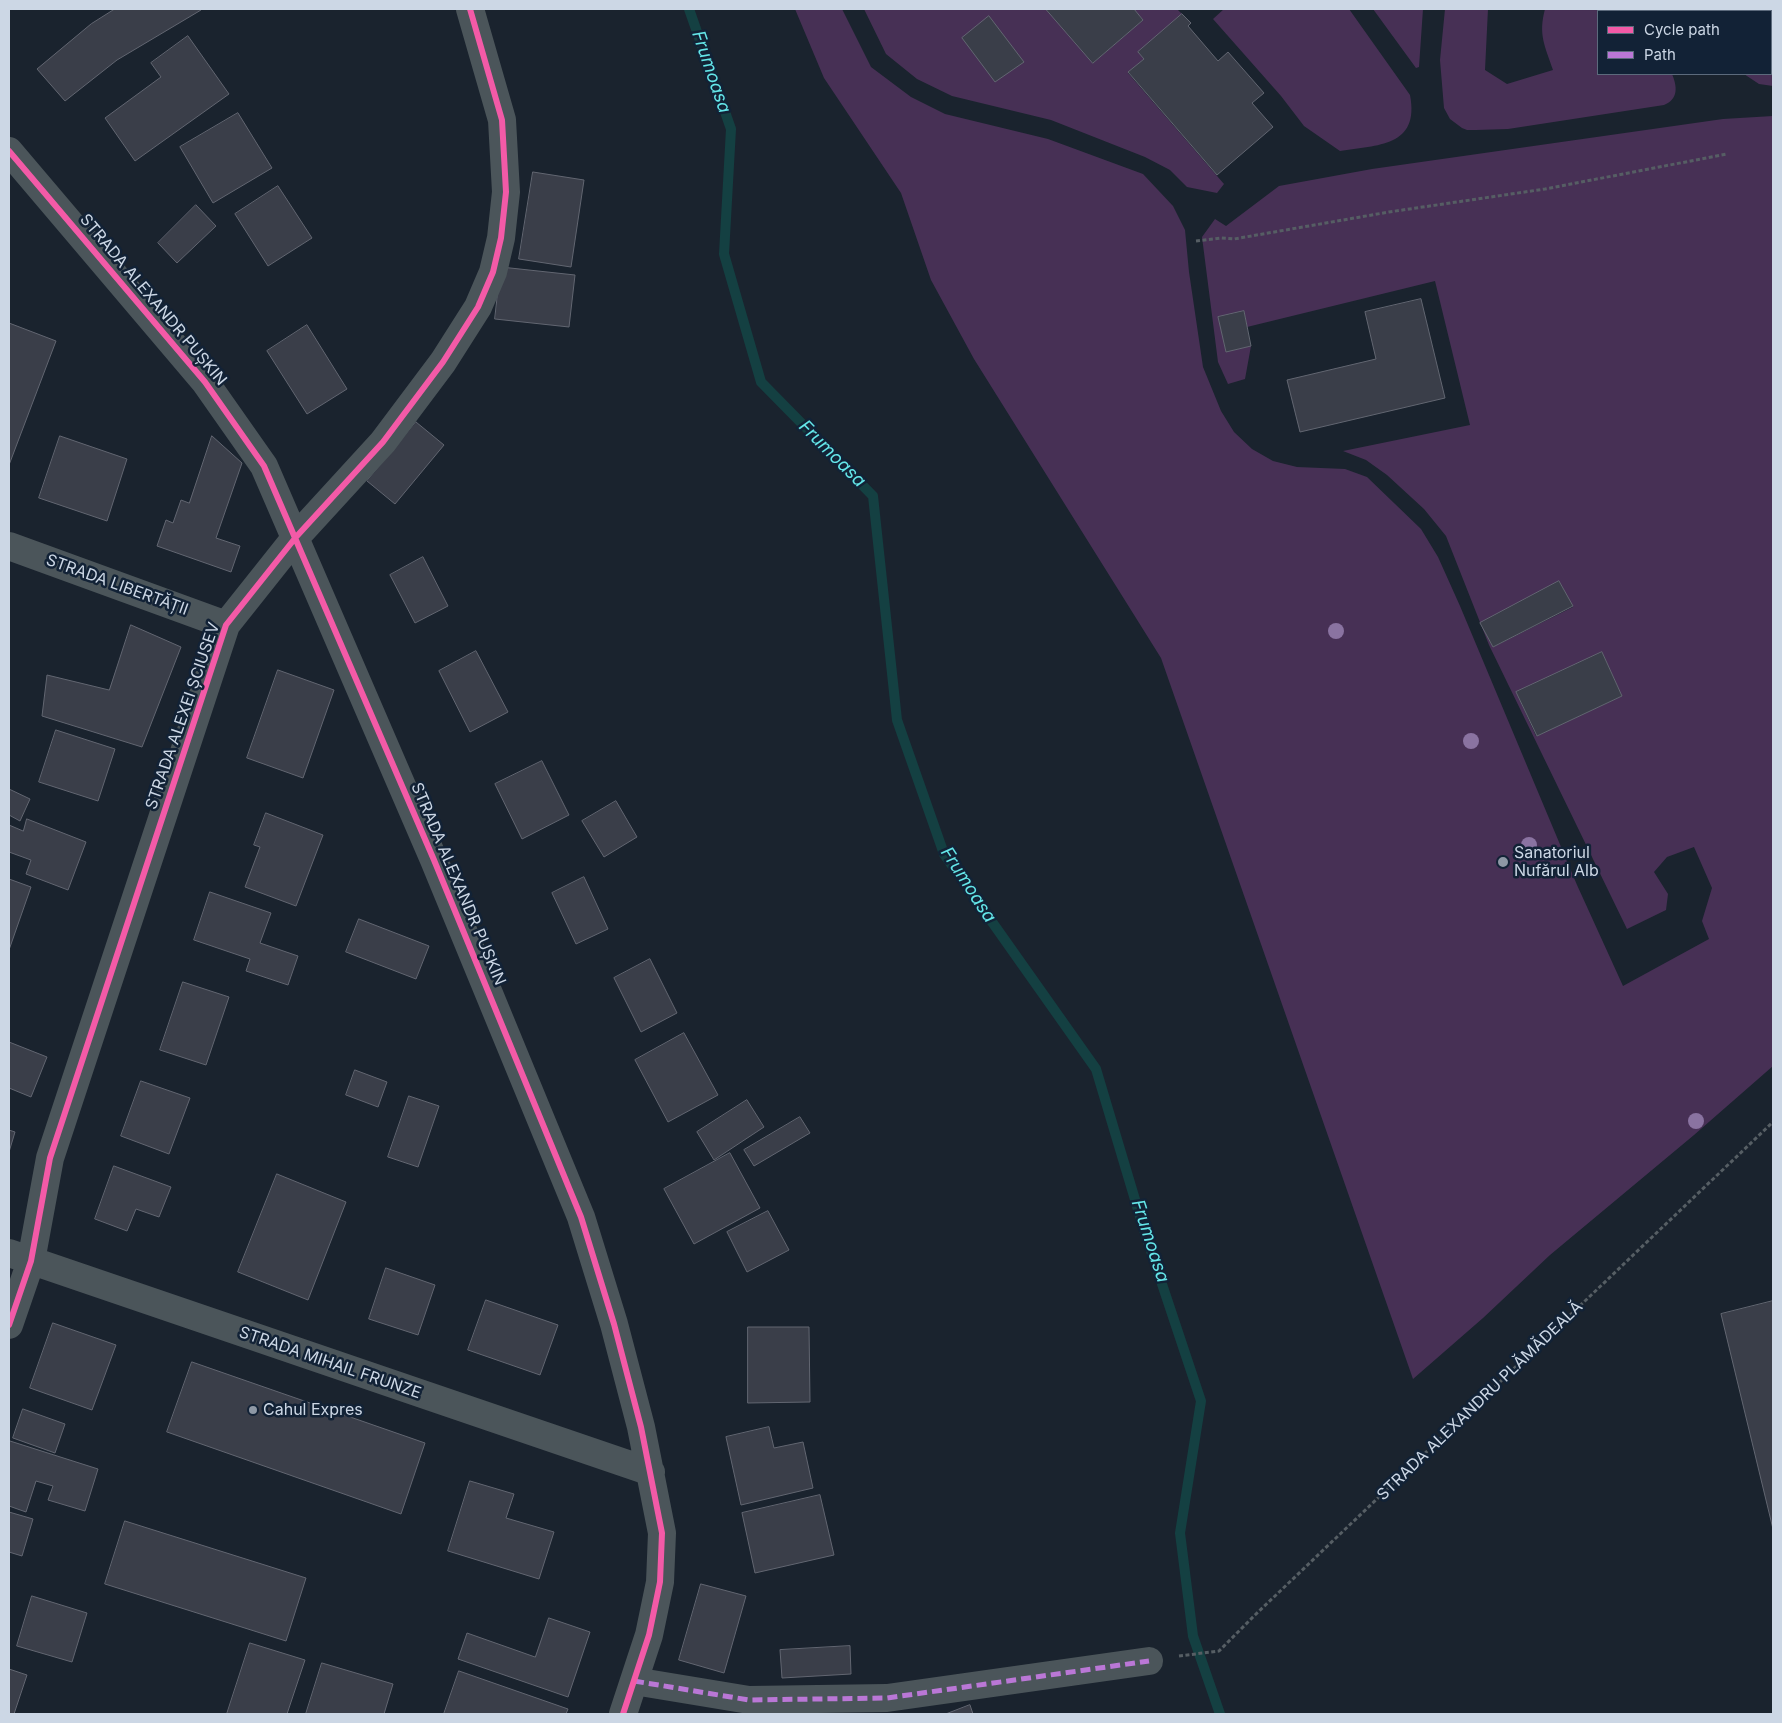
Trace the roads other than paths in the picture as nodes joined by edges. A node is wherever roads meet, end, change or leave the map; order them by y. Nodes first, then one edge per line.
1 (470, 9) edge
2 (9, 150) edge
3 (296, 537) junction
4 (9, 546) edge
5 (226, 625) junction
6 (20, 1257) edge
7 (9, 1325) edge
8 (651, 1472) junction
9 (1149, 1661) dead end
10 (634, 1681) junction
11 (623, 1714) edge

1 - 3 street, STRADA ALEXEI ȘCIUSEV
2 - 3 street, STRADA ALEXANDR PUȘKIN
3 - 5 street, STRADA ALEXEI ȘCIUSEV
3 - 8 street, STRADA ALEXANDR PUȘKIN
4 - 5 street, STRADA LIBERTĂȚII
5 - 6 street, STRADA ALEXEI ȘCIUSEV
6 - 7 street, STRADA ALEXEI ȘCIUSEV
6 - 8 street, STRADA MIHAIL FRUNZE
8 - 10 street, STRADA ALEXANDR PUȘKIN
9 - 10 street
10 - 11 street, STRADA ALEXANDR PUȘKIN

